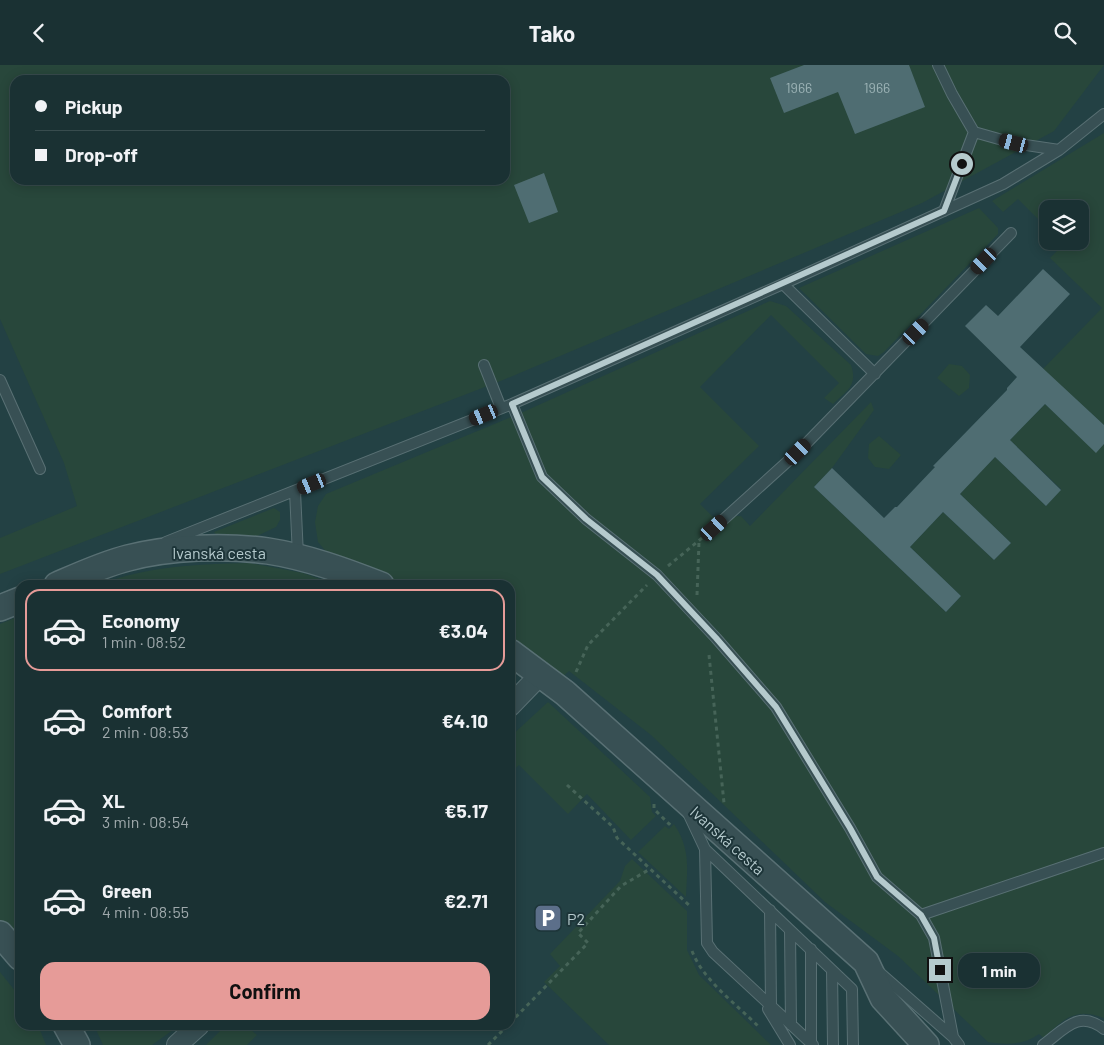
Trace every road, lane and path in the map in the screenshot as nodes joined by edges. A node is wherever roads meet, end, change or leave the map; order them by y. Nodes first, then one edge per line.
1 (938, 65) edge
2 (1104, 115) edge
3 (974, 132) junction
4 (1059, 150) junction
5 (944, 211) junction
6 (1011, 233) dead end
7 (783, 284) junction
8 (484, 365) dead end
9 (875, 374) junction
10 (0, 380) edge
11 (512, 404) junction
12 (501, 408) junction
13 (40, 469) dead end
14 (295, 491) junction
15 (714, 528) joint
16 (699, 541) junction
17 (298, 557) junction
18 (128, 558) junction
19 (663, 570) dead end
20 (70, 580) edge
21 (367, 580) edge
22 (650, 583) dead end
23 (15, 602) edge
24 (0, 608) edge
25 (696, 617) junction
26 (716, 638) junction
27 (515, 656) edge
28 (540, 675) junction
29 (574, 677) dead end
30 (515, 701) edge
31 (567, 785) dead end
32 (679, 796) junction
33 (654, 802) dead end
34 (725, 810) dead end
35 (679, 825) dead end
36 (705, 849) junction
37 (1104, 853) edge
38 (650, 869) junction
39 (690, 898) dead end
40 (770, 911) junction
41 (921, 915) junction
42 (790, 930) junction
43 (0, 934) edge
44 (691, 949) dead end
45 (811, 949) junction
46 (15, 951) edge
47 (866, 962) junction
48 (832, 970) junction
49 (763, 999) junction
50 (771, 1007) junction
51 (515, 1018) edge
52 (791, 1025) junction
53 (1104, 1029) edge
54 (69, 1030) edge
55 (194, 1030) edge
56 (503, 1030) edge
57 (764, 1032) dead end
58 (956, 1041) edge
59 (812, 1044) edge
60 (77, 1045) edge
61 (177, 1045) edge
62 (488, 1045) edge
63 (790, 1045) edge
64 (833, 1045) edge
65 (853, 1045) edge
66 (926, 1045) edge
67 (1043, 1045) edge

1 - 3 lane
2 - 4 lane
3 - 4 lane
3 - 5 lane
4 - 5 lane
5 - 7 lane
6 - 9 lane
7 - 9 lane
7 - 11 lane
8 - 12 lane
9 - 15 lane
10 - 13 lane
11 - 12 lane
11 - 25 lane
12 - 14 lane
14 - 17 lane
14 - 18 lane
15 - 16 path
16 - 19 path
16 - 25 path
17 - 18 street, Ivanská cesta
17 - 21 street, Ivanská cesta
18 - 20 street, Ivanská cesta
22 - 29 path
23 - 24 street
25 - 26 lane
26 - 34 path
26 - 41 lane
27 - 28 street, Ivanská cesta
28 - 30 street
28 - 32 street, Ivanská cesta
31 - 38 path
32 - 36 lane
32 - 47 street, Ivanská cesta
33 - 35 path
36 - 40 lane
36 - 49 lane
37 - 41 lane
38 - 39 path
38 - 51 path
40 - 42 lane
40 - 50 lane
41 - 58 lane
42 - 45 lane
42 - 52 lane
43 - 46 street
44 - 57 path
45 - 48 lane
45 - 59 lane
47 - 58 lane
47 - 66 street, Ivanská cesta
48 - 64 lane
48 - 65 lane
49 - 50 lane
49 - 63 lane
50 - 52 lane
52 - 59 lane
53 - 67 lane
54 - 60 street
55 - 61 street
56 - 62 path

